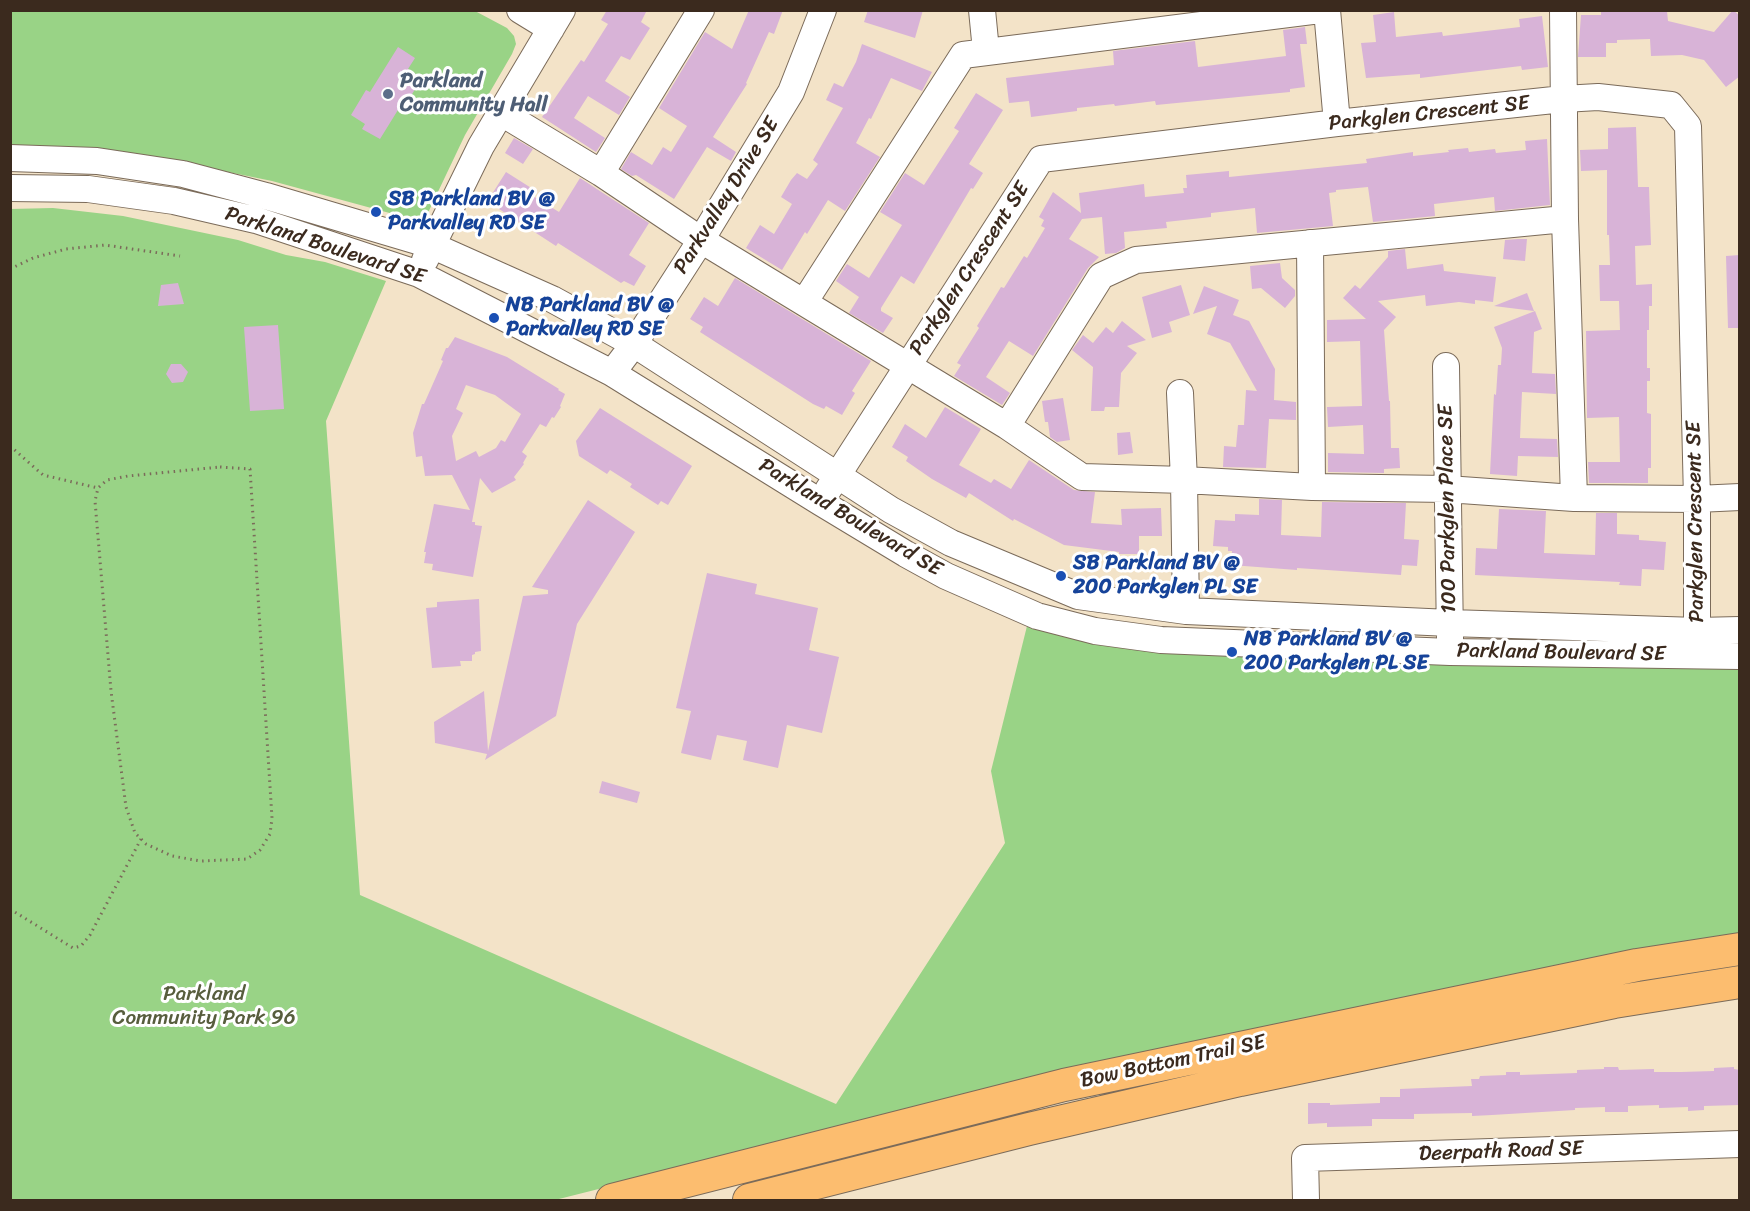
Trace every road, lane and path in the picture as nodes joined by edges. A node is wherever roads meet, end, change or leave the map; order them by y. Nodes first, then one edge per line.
1 (520, 10) edge
2 (701, 10) edge
3 (823, 10) edge
4 (982, 10) edge
5 (1320, 10) edge
6 (1328, 10) edge
7 (1563, 10) edge
8 (557, 20) edge
9 (986, 51) junction
10 (1563, 99) junction
11 (500, 112) junction
12 (1337, 123) junction
13 (10, 158) edge
14 (601, 172) junction
15 (10, 188) edge
16 (1565, 219) junction
17 (701, 240) junction
18 (1310, 243) junction
19 (431, 245) junction
20 (180, 256) dead end
21 (10, 269) edge
22 (419, 274) junction
23 (805, 301) junction
24 (634, 344) junction
25 (1446, 366) dead end
26 (908, 367) junction
27 (612, 372) junction
28 (1180, 393) dead end
29 (1007, 426) junction
30 (10, 446) edge
31 (837, 476) junction
32 (1184, 480) junction
33 (1312, 487) junction
34 (99, 488) junction
35 (1447, 489) junction
36 (1740, 497) edge
37 (1574, 498) junction
38 (1697, 499) junction
39 (820, 502) junction
40 (1186, 611) junction
41 (1450, 623) junction
42 (1740, 630) edge
43 (1697, 643) junction
44 (1450, 652) junction
45 (1740, 656) edge
46 (141, 839) junction
47 (10, 909) edge
48 (1740, 949) edge
49 (1740, 982) edge
50 (1740, 1144) edge
51 (612, 1200) edge
52 (749, 1200) edge
53 (1306, 1200) edge

1 - 8 street
2 - 14 street
3 - 17 street, Parkvalley Drive SE
4 - 9 street
5 - 9 street
6 - 12 street
7 - 10 street
8 - 11 street
9 - 23 street
10 - 12 street, Parkglen Crescent SE
10 - 16 street
10 - 38 street, Parkglen Crescent SE
11 - 14 street
11 - 19 street
12 - 26 street, Parkglen Crescent SE
13 - 19 street, Parkland Boulevard SE
14 - 17 street
15 - 22 street, Parkland Boulevard SE
16 - 18 street
16 - 37 street
17 - 23 street
17 - 24 street, Parkvalley Drive SE
18 - 29 street
18 - 33 street
19 - 22 street
19 - 24 street, Parkland Boulevard SE
20 - 21 path
22 - 27 street, Parkland Boulevard SE
23 - 26 street
24 - 27 street, Parkvalley Drive SE
24 - 31 street, Parkland Boulevard SE
25 - 35 street, 100 Parkglen Place SE
26 - 29 street
26 - 31 street, Parkglen Crescent SE
27 - 39 street, Parkland Boulevard SE
28 - 32 street
29 - 32 street
30 - 34 path
31 - 39 street, Parkglen Crescent SE
31 - 40 street, Parkland Boulevard SE
32 - 33 street
32 - 40 street
33 - 35 street
34 - 46 path
34 - 46 path
35 - 37 street
35 - 41 street, 100 Parkglen Place SE
36 - 38 street
37 - 38 street
38 - 43 street, Parkglen Crescent SE
39 - 44 street, Parkland Boulevard SE
40 - 41 street, Parkland Boulevard SE
41 - 43 street, Parkland Boulevard SE
41 - 44 street, 100 Parkglen Place SE
42 - 43 street, Parkland Boulevard SE
43 - 44 street, Parkland Boulevard SE
43 - 45 street, Parkland Boulevard SE
46 - 47 path
48 - 51 main road, Bow Bottom Trail SE
49 - 52 main road, Bow Bottom Trail SE
50 - 53 street, Deerpath Road SE

